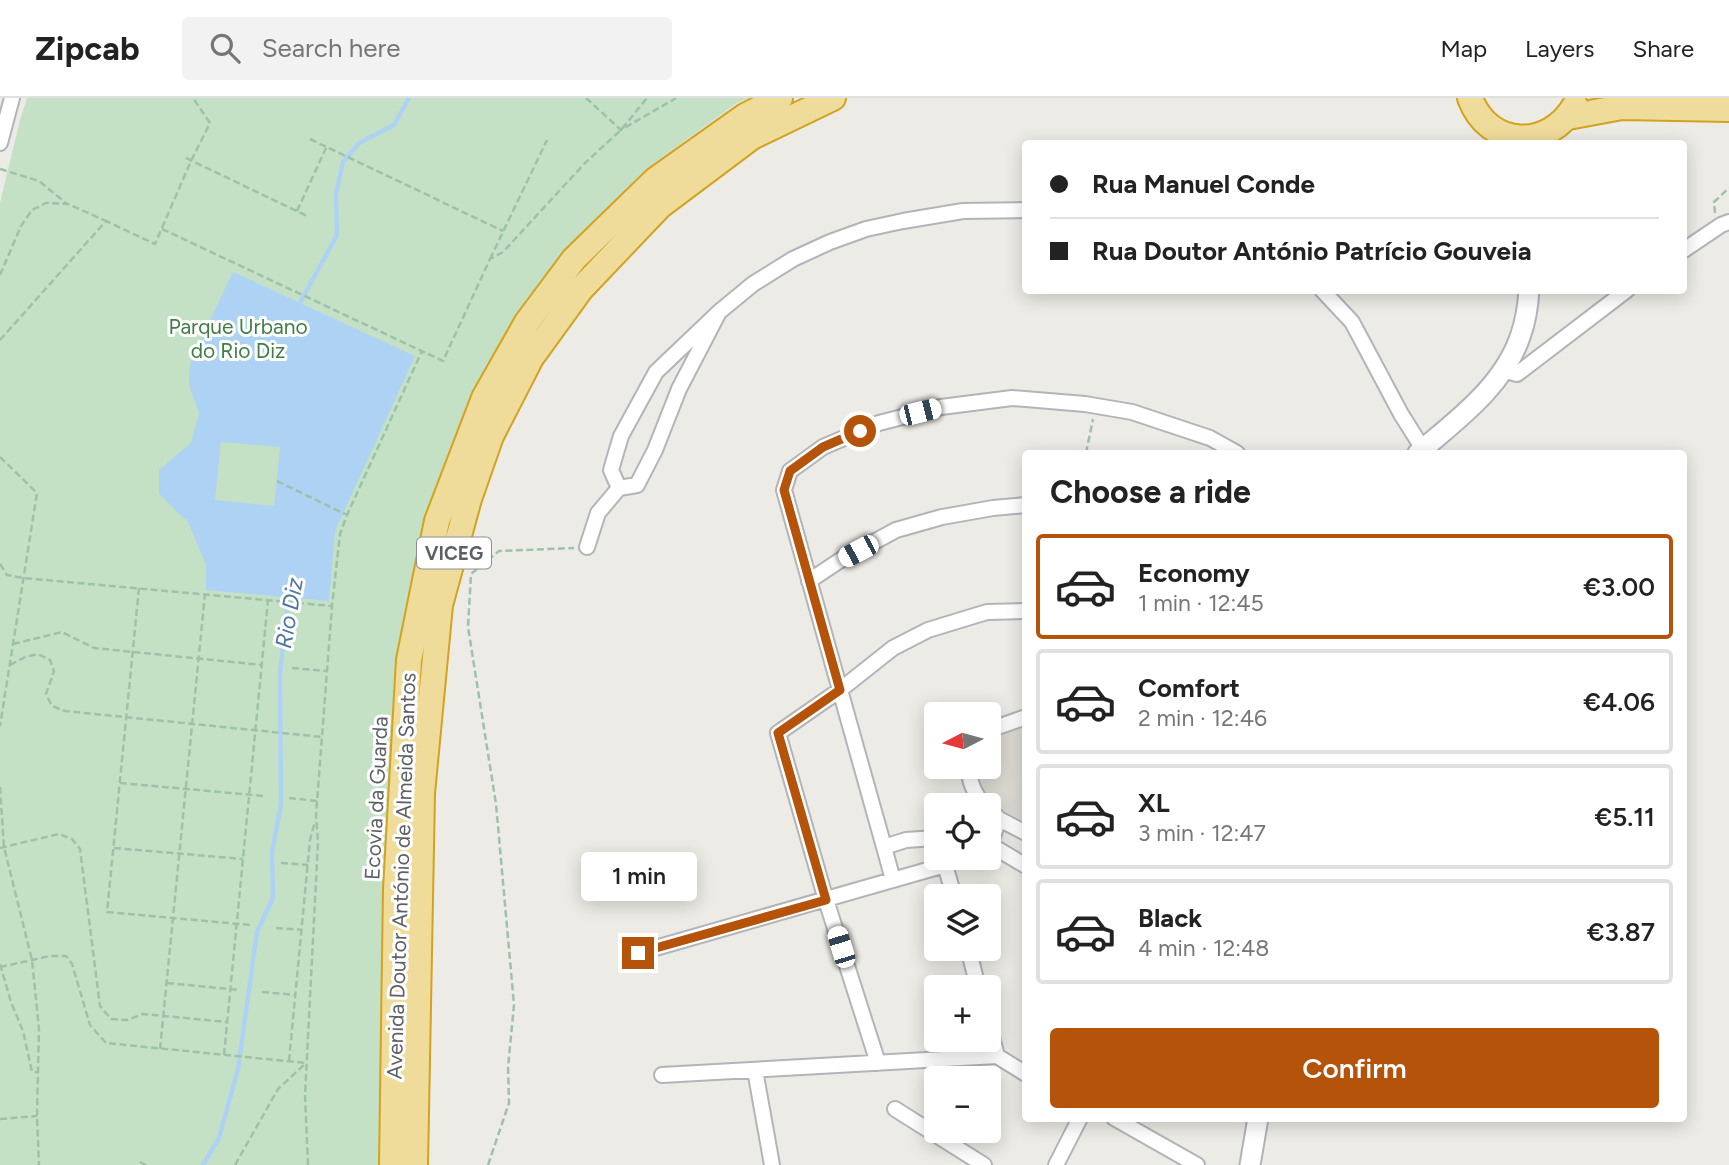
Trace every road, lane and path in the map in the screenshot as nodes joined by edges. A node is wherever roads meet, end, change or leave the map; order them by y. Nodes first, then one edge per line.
1 (12, 98) edge
2 (193, 98) edge
3 (586, 98) edge
4 (647, 98) edge
5 (676, 98) edge
6 (780, 98) edge
7 (833, 98) edge
8 (1452, 98) edge
9 (1729, 109) edge
10 (1482, 118) edge
11 (1562, 122) edge
12 (621, 130) junction
13 (310, 139) dead end
14 (547, 140) dead end
15 (0, 142) edge
16 (327, 147) junction
17 (186, 158) dead end
18 (191, 161) junction
19 (0, 169) edge
20 (1729, 188) edge
21 (68, 204) junction
22 (1022, 210) edge
23 (297, 211) junction
24 (309, 217) dead end
25 (106, 221) junction
26 (1725, 224) edge
27 (162, 229) junction
28 (503, 231) junction
29 (1687, 248) edge
30 (490, 259) junction
31 (0, 275) edge
32 (1326, 294) edge
33 (1528, 294) edge
34 (1622, 294) edge
35 (719, 312) junction
36 (0, 340) edge
37 (422, 351) junction
38 (1503, 370) junction
39 (1095, 405) junction
40 (1087, 450) edge
41 (1232, 450) edge
42 (1420, 450) edge
43 (1421, 450) edge
44 (0, 457) edge
45 (276, 481) dead end
46 (619, 488) junction
47 (1022, 505) edge
48 (347, 515) junction
49 (587, 547) joint
50 (0, 564) edge
51 (23, 578) junction
52 (809, 582) junction
53 (139, 588) junction
54 (205, 594) junction
55 (268, 600) junction
56 (332, 606) junction
57 (1022, 611) edge
58 (13, 644) junction
59 (132, 653) junction
60 (198, 659) junction
61 (10, 665) junction
62 (262, 665) junction
63 (292, 668) dead end
64 (327, 671) junction
65 (840, 690) junction
66 (127, 716) junction
67 (1022, 718) edge
68 (192, 724) junction
69 (0, 726) edge
70 (1001, 726) edge
71 (256, 730) junction
72 (322, 737) junction
73 (120, 783) junction
74 (0, 787) edge
75 (186, 789) junction
76 (249, 794) junction
77 (264, 796) dead end
78 (289, 798) dead end
79 (317, 801) junction
80 (316, 815) junction
81 (1001, 818) edge
82 (1022, 831) edge
83 (924, 839) edge
84 (2, 847) edge
85 (884, 847) junction
86 (114, 848) junction
87 (1001, 851) edge
88 (179, 854) junction
89 (243, 859) junction
90 (281, 863) dead end
91 (1022, 864) edge
92 (308, 865) junction
93 (924, 868) edge
94 (893, 880) junction
95 (826, 900) junction
96 (173, 918) junction
97 (237, 924) junction
98 (250, 925) dead end
99 (276, 928) dead end
100 (302, 930) junction
101 (638, 953) dead end
102 (32, 960) junction
103 (0, 966) edge
104 (167, 983) junction
105 (230, 989) junction
106 (240, 990) dead end
107 (262, 992) dead end
108 (296, 995) junction
109 (164, 1016) junction
110 (227, 1021) junction
111 (160, 1049) junction
112 (996, 1052) edge
113 (224, 1055) junction
114 (997, 1056) junction
115 (289, 1061) junction
116 (306, 1063) junction
117 (878, 1063) junction
118 (755, 1070) junction
119 (38, 1072) junction
120 (1022, 1072) edge
121 (662, 1075) dead end
122 (895, 1110) dead end
123 (37, 1116) junction
124 (0, 1119) edge
125 (1078, 1122) edge
126 (1121, 1122) edge
127 (1257, 1122) edge
128 (140, 1162) dead end
129 (39, 1165) edge
130 (146, 1165) edge
131 (235, 1165) edge
132 (309, 1165) edge
133 (392, 1165) edge
134 (415, 1165) edge
135 (488, 1165) edge
136 (772, 1165) edge
137 (984, 1165) edge
138 (1056, 1165) edge
139 (1197, 1165) edge
140 (1250, 1165) edge

1 - 15 street
2 - 18 path
3 - 12 path
4 - 12 path
5 - 12 path
6 - 133 highway, Avenida Doutor António de Almeida Santos / VICEG
7 - 134 highway, Avenida Doutor António de Almeida Santos / VICEG
8 - 10 highway
9 - 11 highway
10 - 11 highway
12 - 30 path
13 - 16 path
14 - 28 path
16 - 23 path
16 - 28 path
17 - 18 path
18 - 23 path
18 - 27 path
19 - 21 path
20 - 26 path
21 - 25 path
21 - 31 path
22 - 35 street
23 - 24 path
25 - 27 path
25 - 36 path
26 - 29 street
27 - 37 path
28 - 30 path
30 - 37 path
32 - 42 street
33 - 38 street
34 - 38 street
35 - 46 street
35 - 46 street
37 - 48 path
38 - 43 street
39 - 40 path
39 - 41 street
39 - 52 street
44 - 51 path
45 - 48 path
46 - 49 street
47 - 52 street
48 - 56 path
49 - 135 path
50 - 51 path
51 - 53 path
51 - 58 path
52 - 65 street
53 - 54 path
53 - 59 path
54 - 55 path
54 - 60 path
55 - 56 path
55 - 62 path
56 - 64 path
57 - 65 street
58 - 59 path
58 - 61 path
59 - 60 path
59 - 66 path
60 - 62 path
60 - 68 path
61 - 66 path
61 - 69 path
62 - 71 path
63 - 64 path
64 - 72 path
65 - 85 street
65 - 95 street
66 - 68 path
66 - 73 path
67 - 70 street
68 - 71 path
68 - 75 path
71 - 72 path
71 - 76 path
72 - 79 path
73 - 75 path
73 - 86 path
74 - 84 path
75 - 76 path
75 - 88 path
76 - 77 path
76 - 89 path
78 - 79 path
79 - 80 path
80 - 92 path
80 - 116 path
81 - 82 street
83 - 85 street
84 - 102 path
84 - 109 path
85 - 94 street
86 - 88 path
86 - 96 path
87 - 91 street
88 - 89 path
88 - 96 path
89 - 97 path
90 - 92 path
92 - 100 path
93 - 94 street
94 - 95 street
95 - 101 street
95 - 117 street
96 - 97 path
96 - 104 path
97 - 98 path
97 - 105 path
99 - 100 path
100 - 108 path
102 - 103 path
102 - 111 path
102 - 119 path
103 - 119 path
104 - 105 path
104 - 109 path
105 - 106 path
105 - 110 path
107 - 108 path
108 - 115 path
109 - 110 path
109 - 111 path
110 - 113 path
111 - 113 path
112 - 114 street
113 - 115 path
114 - 117 street
114 - 120 street
115 - 116 path
116 - 131 path
116 - 132 path
117 - 118 street
118 - 121 street
118 - 136 street
119 - 123 path
122 - 137 street
123 - 124 path
123 - 129 path
125 - 138 street
126 - 139 street
127 - 140 street
128 - 130 path

